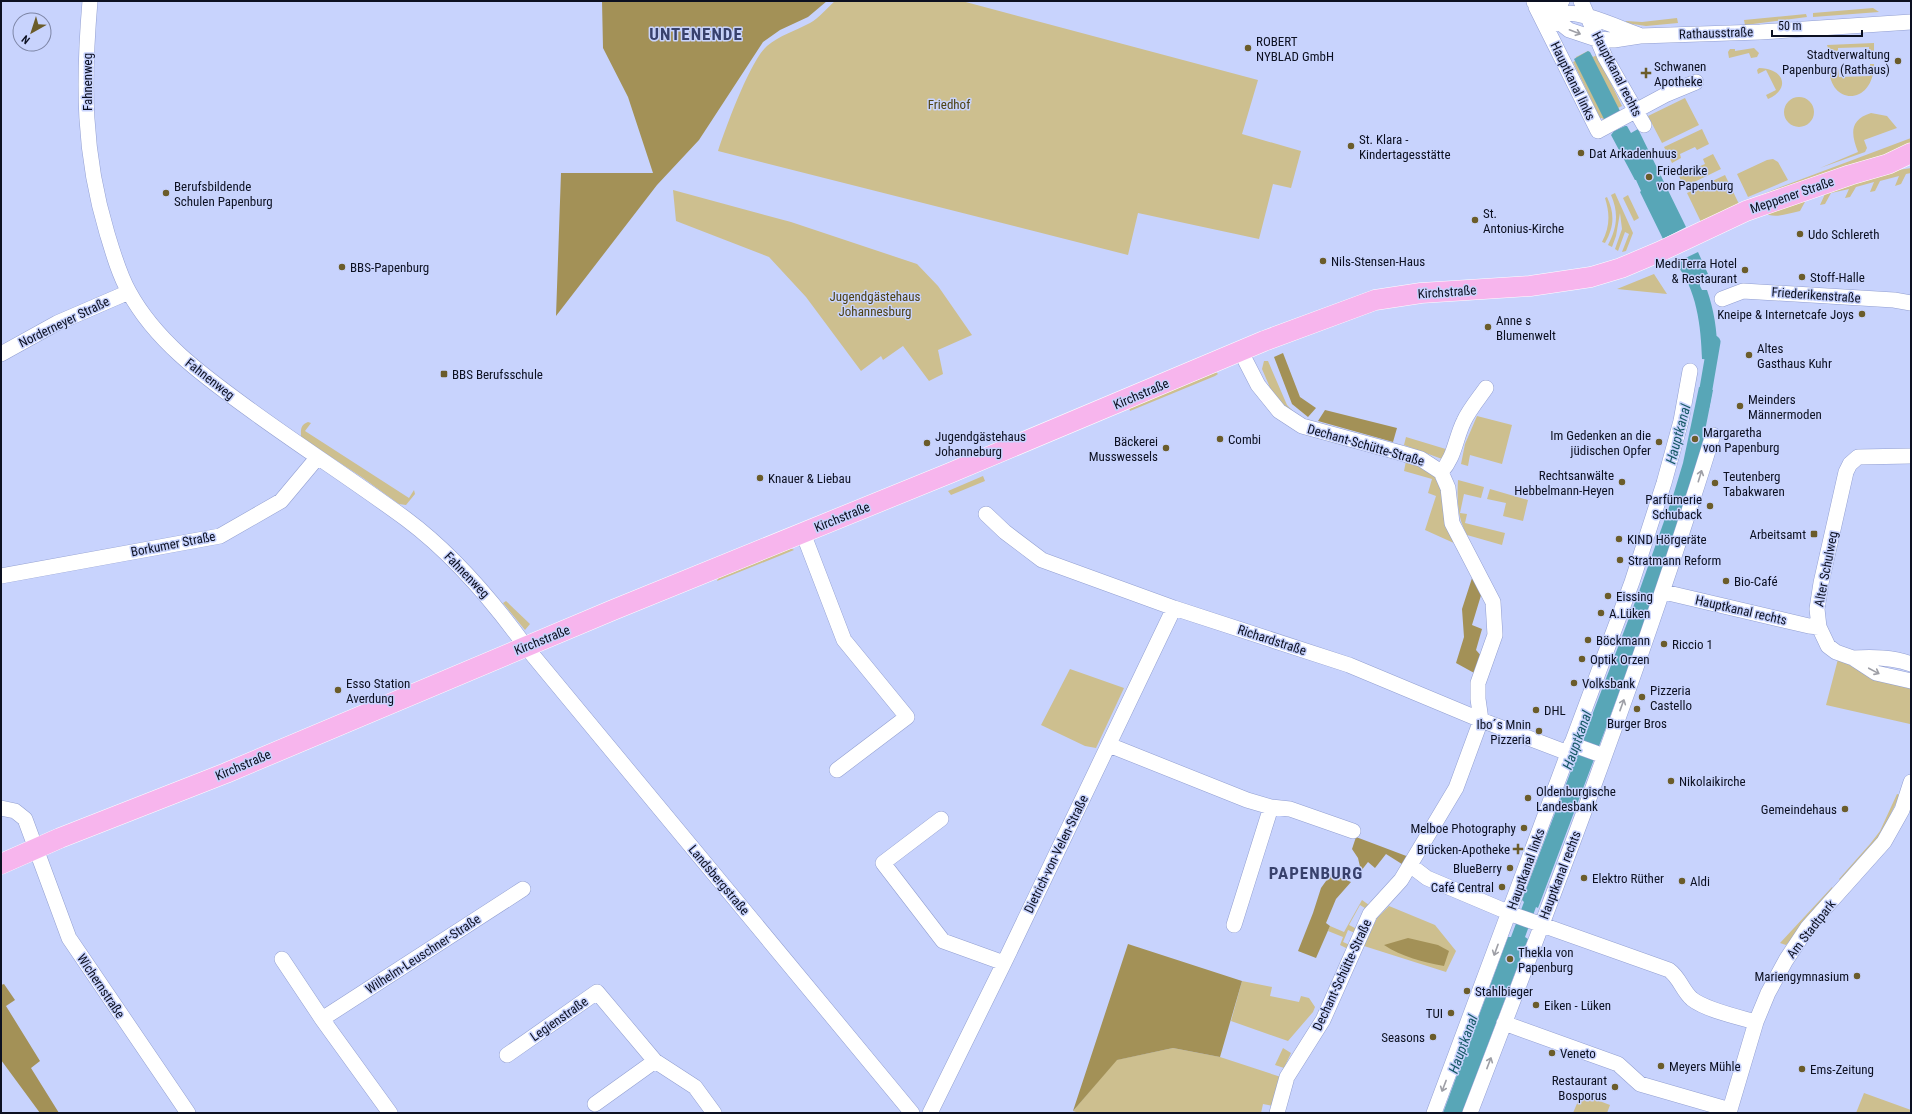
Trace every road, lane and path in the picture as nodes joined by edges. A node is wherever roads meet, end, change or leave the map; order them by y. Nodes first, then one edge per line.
1 (90, 1) edge
2 (1562, 1) edge
3 (1581, 1) edge
4 (1534, 2) edge
5 (1590, 18) junction
6 (1911, 22) edge
7 (1552, 25) junction
8 (1640, 36) junction
9 (1596, 39) junction
10 (1696, 82) dead end
11 (1635, 112) junction
12 (1644, 125) dead end
13 (1911, 154) edge
14 (1911, 162) edge
15 (1888, 164) junction
16 (1699, 233) joint
17 (129, 292) junction
18 (1722, 299) dead end
19 (1911, 303) edge
20 (1241, 352) junction
21 (1, 354) edge
22 (1690, 371) dead end
23 (1486, 388) dead end
24 (1713, 435) dead end
25 (1911, 456) edge
26 (317, 458) junction
27 (1441, 472) junction
28 (986, 514) dead end
29 (804, 533) junction
30 (1, 576) edge
31 (1664, 592) junction
32 (1174, 608) junction
33 (1819, 627) junction
34 (526, 647) junction
35 (1853, 658) junction
36 (1911, 664) edge
37 (1911, 681) edge
38 (1481, 720) junction
39 (1109, 745) junction
40 (1573, 748) junction
41 (1602, 756) junction
42 (837, 770) dead end
43 (1911, 782) edge
44 (1271, 807) junction
45 (1, 808) edge
46 (940, 819) dead end
47 (1353, 831) dead end
48 (36, 848) junction
49 (1, 864) edge
50 (1410, 865) junction
51 (523, 889) dead end
52 (1513, 915) junction
53 (1234, 925) dead end
54 (1538, 925) junction
55 (282, 959) dead end
56 (1004, 963) junction
57 (322, 1019) junction
58 (1756, 1022) junction
59 (1504, 1023) junction
60 (507, 1055) dead end
61 (655, 1061) junction
62 (596, 1104) dead end
63 (1730, 1112) edge
64 (188, 1113) edge
65 (390, 1113) edge
66 (714, 1113) edge
67 (912, 1113) edge
68 (930, 1113) edge
69 (1277, 1113) edge
70 (1434, 1113) edge
71 (1470, 1113) edge

1 - 17 street, Fahnenweg
2 - 4 street, Hauptkanal links
3 - 5 street, Hauptkanal rechts
4 - 7 street, Hauptkanal links
5 - 7 street
5 - 8 street, Rathausstraße
5 - 9 street, Hauptkanal rechts
6 - 8 street, Rathausstraße
7 -> 9 street, Hauptkanal links
7 - 11 street, Hauptkanal links
8 - 9 street, Rathausstraße
9 - 11 street, Hauptkanal rechts
10 - 11 street
11 - 12 street, Hauptkanal rechts
13 - 15 main road, Meppener Straße
14 - 15 main road, Meppener Straße
15 - 16 main road, Meppener Straße
16 - 20 main road, Kirchstraße
17 - 21 street, Norderneyer Straße
17 - 26 street, Fahnenweg
18 - 19 street, Friederikenstraße
20 - 27 street, Dechant-Schütte-Straße
20 - 29 main road, Kirchstraße
22 - 40 street, Hauptkanal links
23 - 27 street
31 -> 24 street, Hauptkanal rechts
25 - 33 street, Alter Schulweg
26 - 30 street, Borkumer Straße
26 - 34 street, Fahnenweg
27 - 38 street, Dechant-Schütte-Straße
28 - 32 street, Richardstraße
29 - 34 main road, Kirchstraße
29 - 42 street
31 - 33 street, Hauptkanal rechts
41 -> 31 street, Hauptkanal rechts
32 - 38 street, Richardstraße
32 - 39 street, Dietrich-von-Velen-Straße
33 - 35 street, Alter Schulweg
34 - 48 main road, Kirchstraße
34 - 67 street, Landsbergstraße
35 - 36 street
35 -> 37 street, Alter Schulweg
38 - 40 street, Richardstraße
38 - 50 street, Dechant-Schütte-Straße
39 - 44 street
39 - 56 street, Dietrich-von-Velen-Straße
40 - 41 street, Richardstraße
40 - 52 street, Hauptkanal links
41 - 54 street, Hauptkanal rechts
43 - 58 street, Am Stadtpark
44 - 47 street
44 - 53 street
45 - 48 street, Wichernstraße
46 - 56 street
48 - 49 main road, Kirchstraße
48 - 64 street, Wichernstraße
50 - 52 street
50 - 69 street, Dechant-Schütte-Straße
51 - 57 street, Wilhelm-Leuschner-Straße
52 - 54 street
52 -> 70 street, Hauptkanal links
54 - 58 street
54 - 59 street, Hauptkanal rechts
55 - 57 street
56 - 68 street, Dietrich-von-Velen-Straße
57 - 65 street
58 - 63 street, Am Stadtpark
59 - 63 street
71 -> 59 street, Hauptkanal rechts
60 - 61 street, Legienstraße
61 - 62 street
61 - 66 street, Legienstraße

